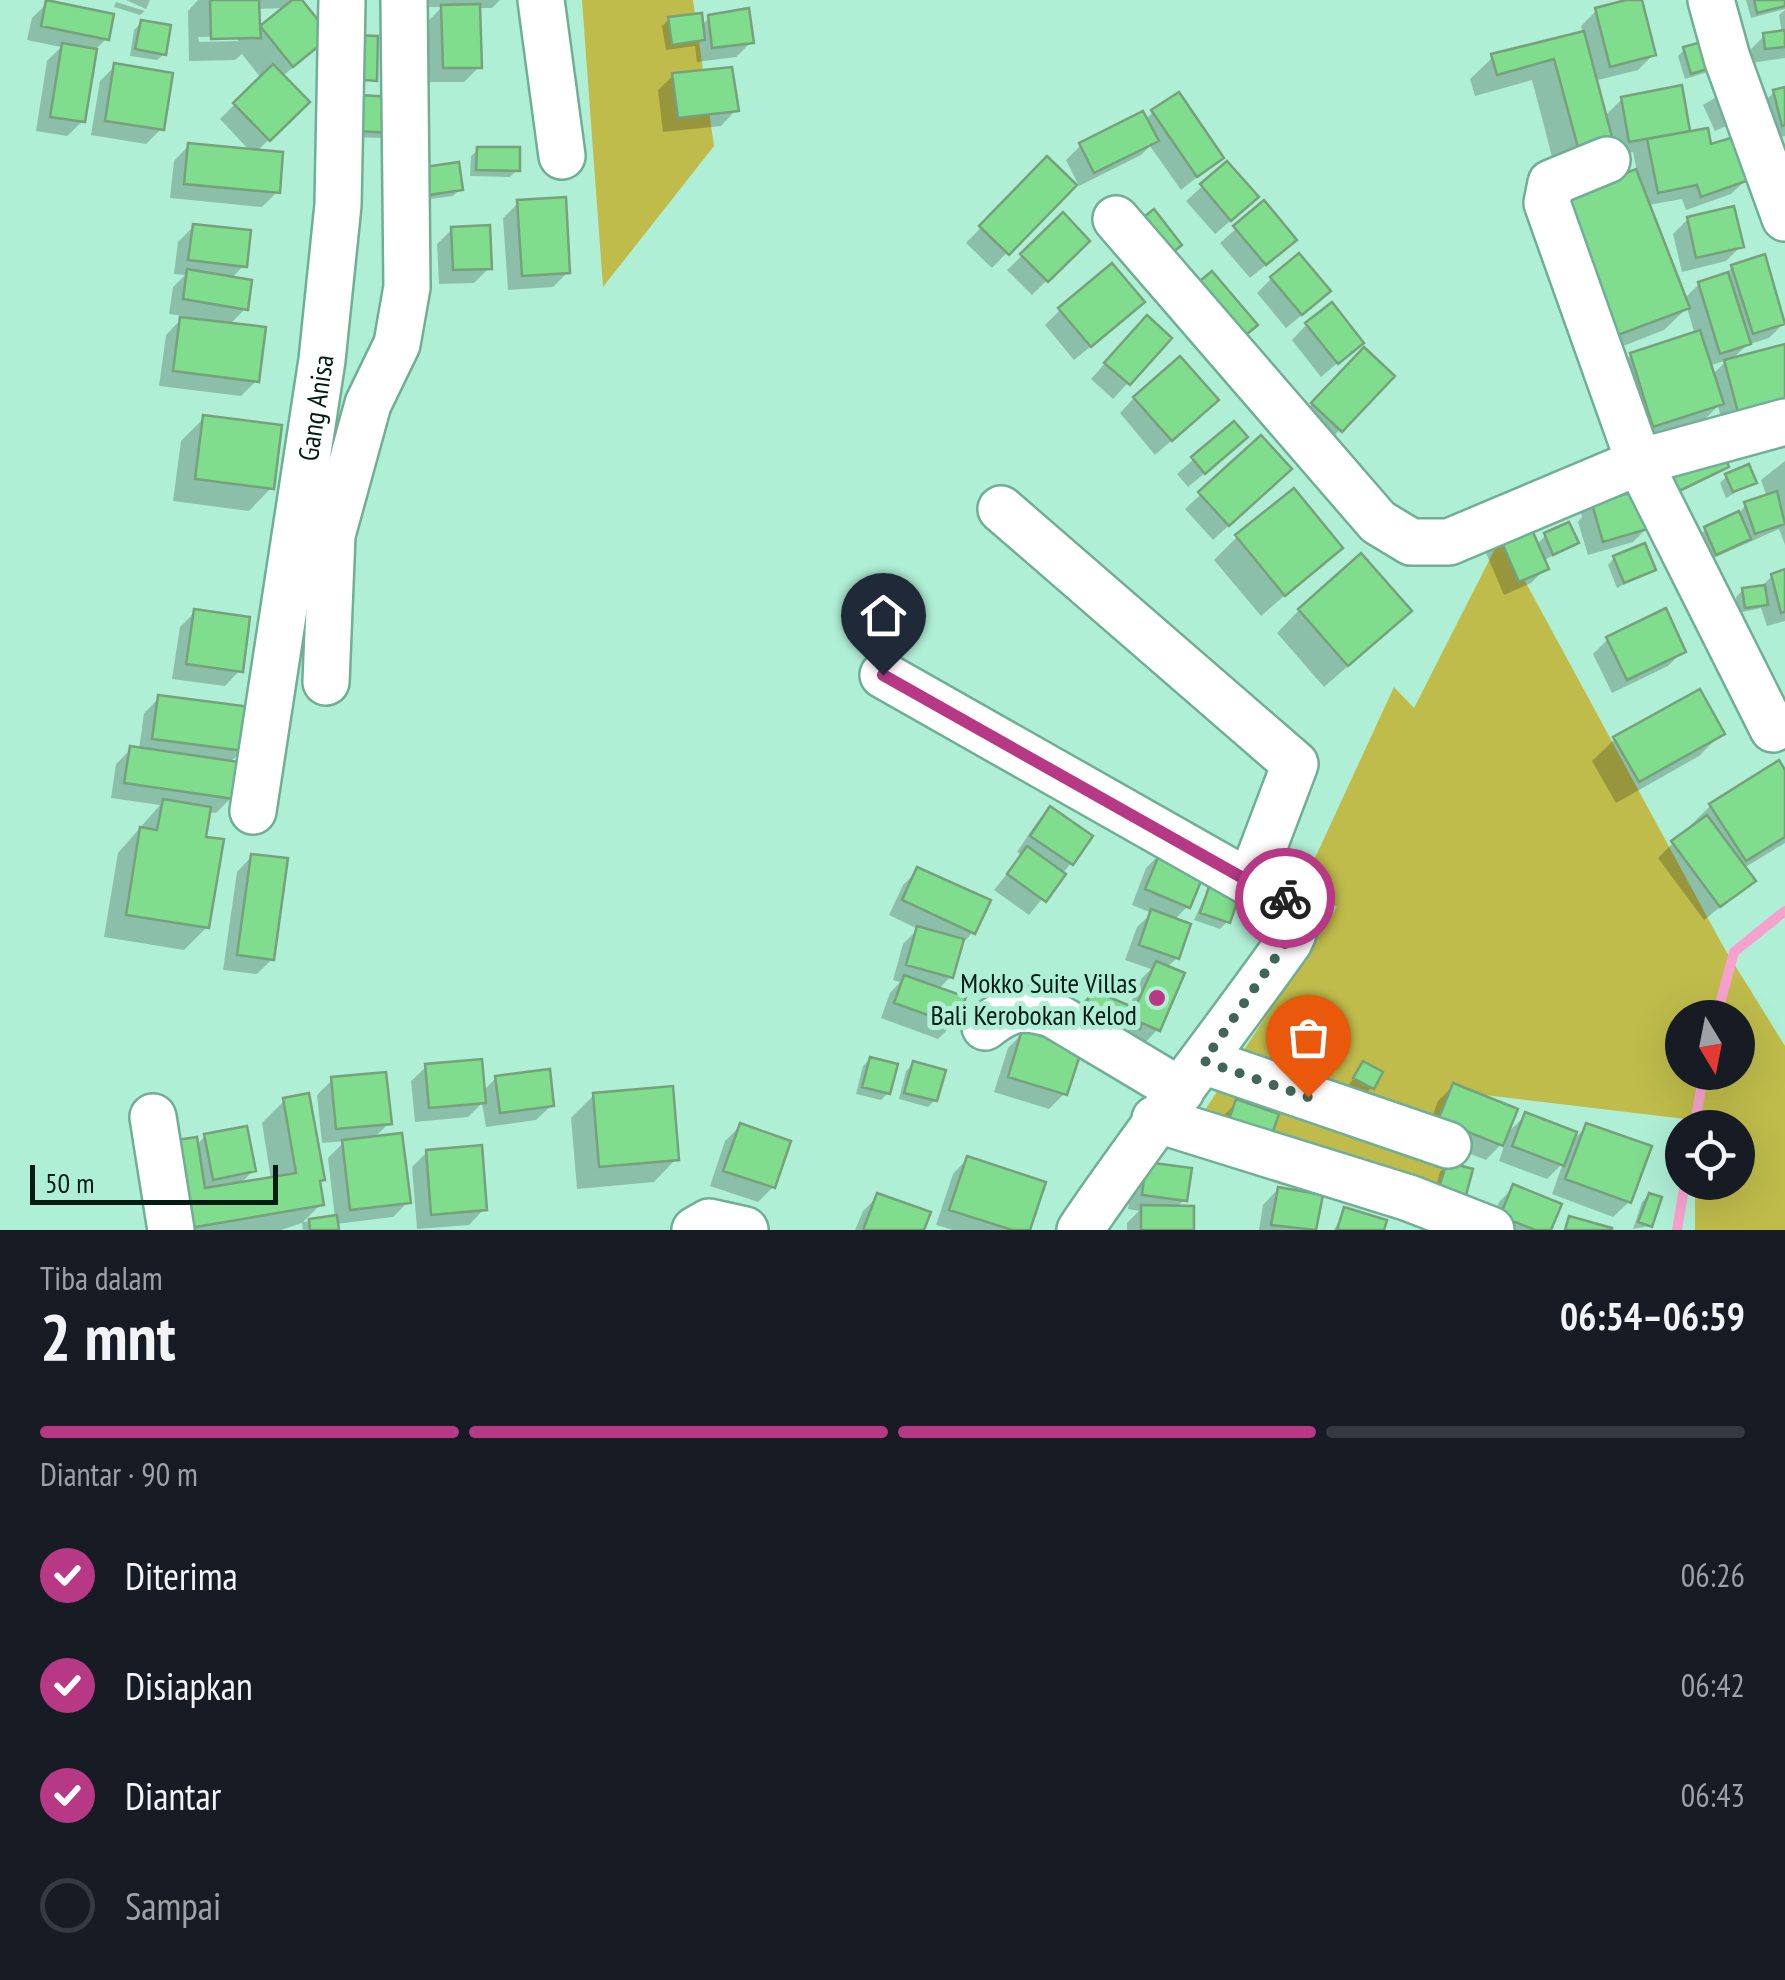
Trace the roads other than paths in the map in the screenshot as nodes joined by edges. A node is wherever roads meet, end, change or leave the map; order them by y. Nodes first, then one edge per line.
1 (342, 0) edge
2 (404, 0) edge
3 (541, 0) edge
4 (1711, 0) edge
5 (562, 156) dead end
6 (1608, 160) dead end
7 (1785, 218) edge
8 (1116, 219) dead end
9 (1785, 422) edge
10 (1639, 462) junction
11 (1001, 509) dead end
12 (883, 675) dead end
13 (326, 682) dead end
14 (1773, 728) dead end
15 (253, 811) dead end
16 (1250, 882) junction
17 (985, 1027) dead end
18 (1180, 1090) junction
19 (153, 1117) dead end
20 (1448, 1145) dead end
21 (1404, 1214) edge
22 (170, 1230) edge
23 (695, 1230) edge
24 (745, 1230) edge
25 (1080, 1230) edge
26 (1491, 1230) edge

1 - 15 street, Gang Anisa
2 - 13 street
3 - 5 street
4 - 7 street
6 - 10 street
8 - 10 street
9 - 10 street
10 - 14 street
11 - 16 street
12 - 16 street
16 - 18 street
17 - 18 street
18 - 20 street
18 - 21 street
18 - 25 street
19 - 22 street
21 - 26 street
23 - 24 street

